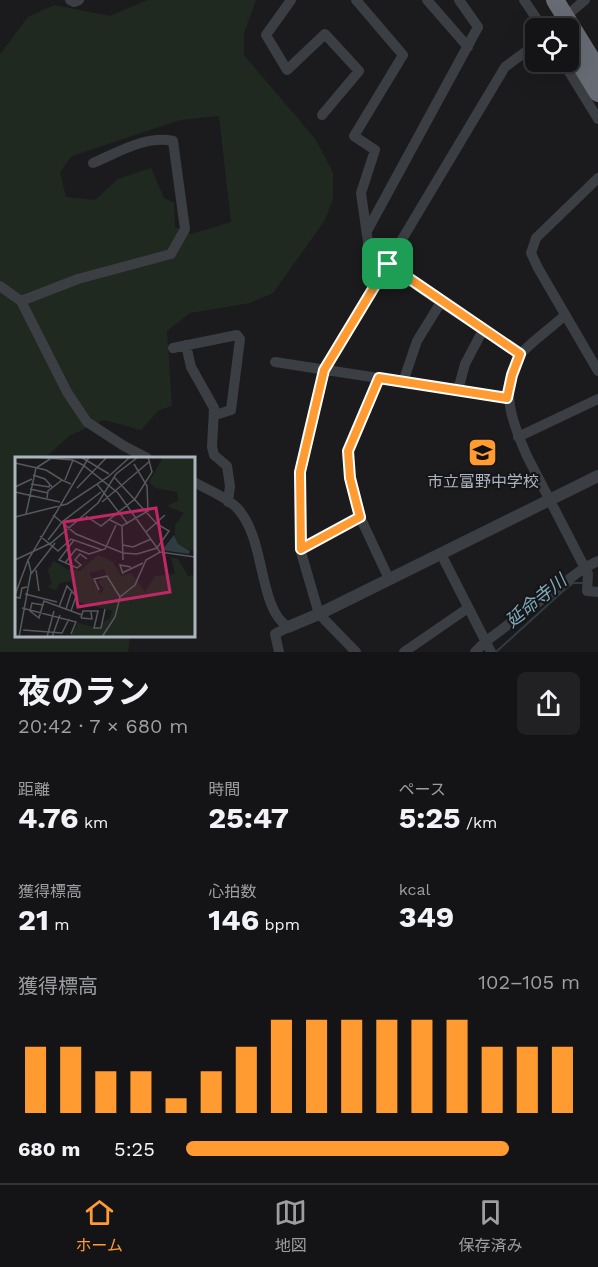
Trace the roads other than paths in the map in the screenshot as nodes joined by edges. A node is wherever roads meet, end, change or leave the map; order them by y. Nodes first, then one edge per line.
1 (70, 0) edge
2 (79, 0) edge
3 (291, 0) edge
4 (356, 0) edge
5 (428, 0) edge
6 (459, 0) edge
7 (524, 0) edge
8 (542, 0) edge
9 (555, 0) edge
10 (585, 0) edge
11 (536, 18) edge
12 (553, 18) edge
13 (564, 18) edge
14 (468, 47) junction
15 (525, 52) edge
16 (579, 62) edge
17 (598, 70) edge
18 (569, 72) edge
19 (598, 93) edge
20 (322, 115) dead end
21 (598, 119) edge
22 (93, 163) dead end
23 (598, 178) edge
24 (366, 231) junction
25 (388, 264) junction
26 (0, 286) edge
27 (21, 302) junction
28 (441, 302) junction
29 (565, 315) junction
30 (483, 330) junction
31 (186, 345) junction
32 (173, 348) dead end
33 (520, 354) junction
34 (275, 362) dead end
35 (324, 370) junction
36 (598, 371) edge
37 (379, 378) junction
38 (403, 382) junction
39 (458, 390) junction
40 (507, 398) junction
41 (598, 399) edge
42 (215, 415) junction
43 (518, 437) junction
44 (143, 457) edge
45 (598, 476) edge
46 (195, 483) edge
47 (548, 500) junction
48 (228, 502) junction
49 (360, 517) junction
50 (301, 549) junction
51 (441, 554) junction
52 (598, 561) edge
53 (590, 573) edge
54 (389, 579) junction
55 (598, 592) edge
56 (468, 608) junction
57 (319, 614) junction
58 (288, 627) junction
59 (485, 642) junction
60 (279, 652) edge
61 (356, 652) edge
62 (404, 652) edge
63 (475, 652) edge
64 (491, 652) edge

1 - 2 street
3 - 20 street
4 - 24 street
5 - 14 street
6 - 14 street
7 - 11 street
8 - 12 highway
9 - 17 highway, bridge
10 - 13 street
14 - 24 street
15 - 25 street
16 - 19 highway
18 - 21 street
22 - 27 street
23 - 29 street
24 - 25 street
25 - 28 street
25 - 35 street
26 - 27 street
27 - 44 street
28 - 30 street
28 - 38 street
29 - 33 street
29 - 36 street
30 - 33 street
30 - 39 street
31 - 32 street
31 - 42 street
31 - 42 street
33 - 40 street
34 - 35 street
35 - 37 street
35 - 50 street
37 - 38 street
37 - 49 street
38 - 39 street
39 - 40 street
40 - 43 street
41 - 43 street
42 - 48 street
43 - 47 street
45 - 47 street
46 - 48 street
47 - 51 street
47 - 53 street
48 - 58 street
49 - 50 street
49 - 54 street
50 - 57 street
51 - 54 street
51 - 56 street
52 - 53 street
53 - 55 street
53 - 59 street
54 - 57 street
56 - 59 street
56 - 62 street
57 - 58 street
57 - 61 street
58 - 60 street
59 - 63 street
59 - 64 street

